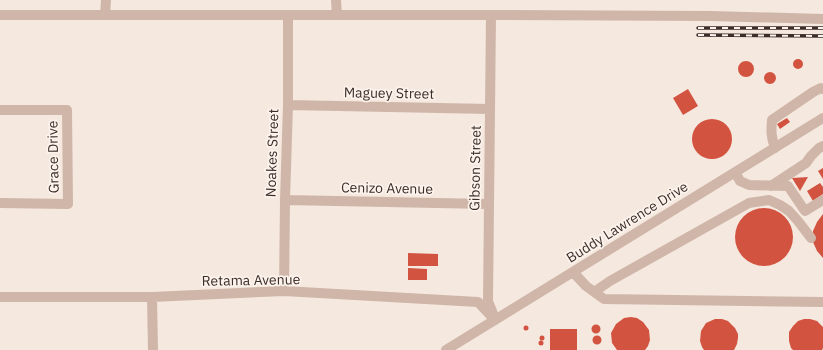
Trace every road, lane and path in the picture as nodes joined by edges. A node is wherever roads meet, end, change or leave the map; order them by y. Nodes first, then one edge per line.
1 (106, 0) edge
2 (336, 0) edge
3 (0, 15) edge
4 (105, 15) junction
5 (288, 15) junction
6 (336, 15) junction
7 (491, 15) junction
8 (823, 19) edge
9 (822, 87) edge
10 (288, 105) junction
11 (490, 109) junction
12 (0, 110) edge
13 (823, 118) edge
14 (823, 146) edge
15 (775, 148) junction
16 (735, 172) junction
17 (771, 186) junction
18 (285, 200) junction
19 (823, 200) edge
20 (0, 203) edge
21 (488, 204) junction
22 (811, 238) dead end
23 (573, 272) junction
24 (284, 291) junction
25 (594, 292) junction
26 (0, 297) edge
27 (152, 297) junction
28 (823, 302) edge
29 (496, 320) junction
30 (153, 350) edge
31 (446, 350) edge

1 - 4 street
2 - 6 street
3 - 4 street
4 - 5 street
5 - 6 street
5 - 10 street, Noakes Street
6 - 7 street
7 - 8 street
7 - 11 street, Gibson Street
9 - 15 street
10 - 11 street, Maguey Street
10 - 18 street, Noakes Street
11 - 21 street, Gibson Street
12 - 20 street, Grace Drive
13 - 15 street, Buddy Lawrence Drive
14 - 17 street
15 - 16 street, Buddy Lawrence Drive
16 - 17 street
16 - 23 street, Buddy Lawrence Drive
17 - 19 street
18 - 21 street, Cenizo Avenue
18 - 24 street, Noakes Street
21 - 29 street, Gibson Street
22 - 25 street
23 - 25 street
23 - 29 street, Buddy Lawrence Drive
24 - 27 street, Retama Avenue
24 - 29 street, Retama Avenue
25 - 28 street
26 - 27 street, Retama Avenue
27 - 30 street
29 - 31 street, Buddy Lawrence Drive

